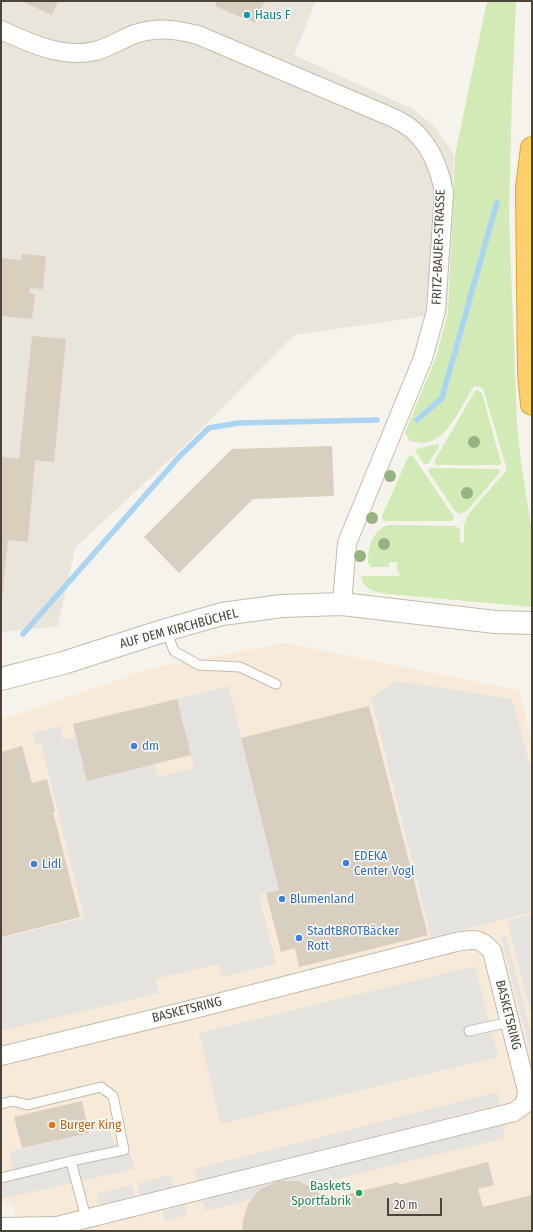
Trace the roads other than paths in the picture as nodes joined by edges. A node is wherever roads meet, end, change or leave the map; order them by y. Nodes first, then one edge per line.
1 (1, 30) edge
2 (532, 148) edge
3 (532, 404) edge
4 (342, 604) junction
5 (532, 623) edge
6 (166, 630) junction
7 (8, 675) edge
8 (276, 684) dead end
9 (510, 1022) junction
10 (469, 1031) dead end
11 (1, 1056) edge
12 (1, 1104) edge
13 (71, 1161) junction
14 (1, 1178) edge
15 (86, 1218) junction
16 (1, 1227) edge
17 (51, 1228) edge

1 - 4 street, FRITZ-BAUER-STRASSE
2 - 3 highway
4 - 5 street, AUF DEM KIRCHBÜCHEL
4 - 6 street, AUF DEM KIRCHBÜCHEL
6 - 7 street, AUF DEM KIRCHBÜCHEL
6 - 8 lane
9 - 10 lane
9 - 11 street, BASKETSRING
9 - 15 street, BASKETSRING
12 - 13 lane
13 - 14 lane
13 - 15 lane
15 - 17 street, BASKETSRING
16 - 17 street, BASKETSRING

